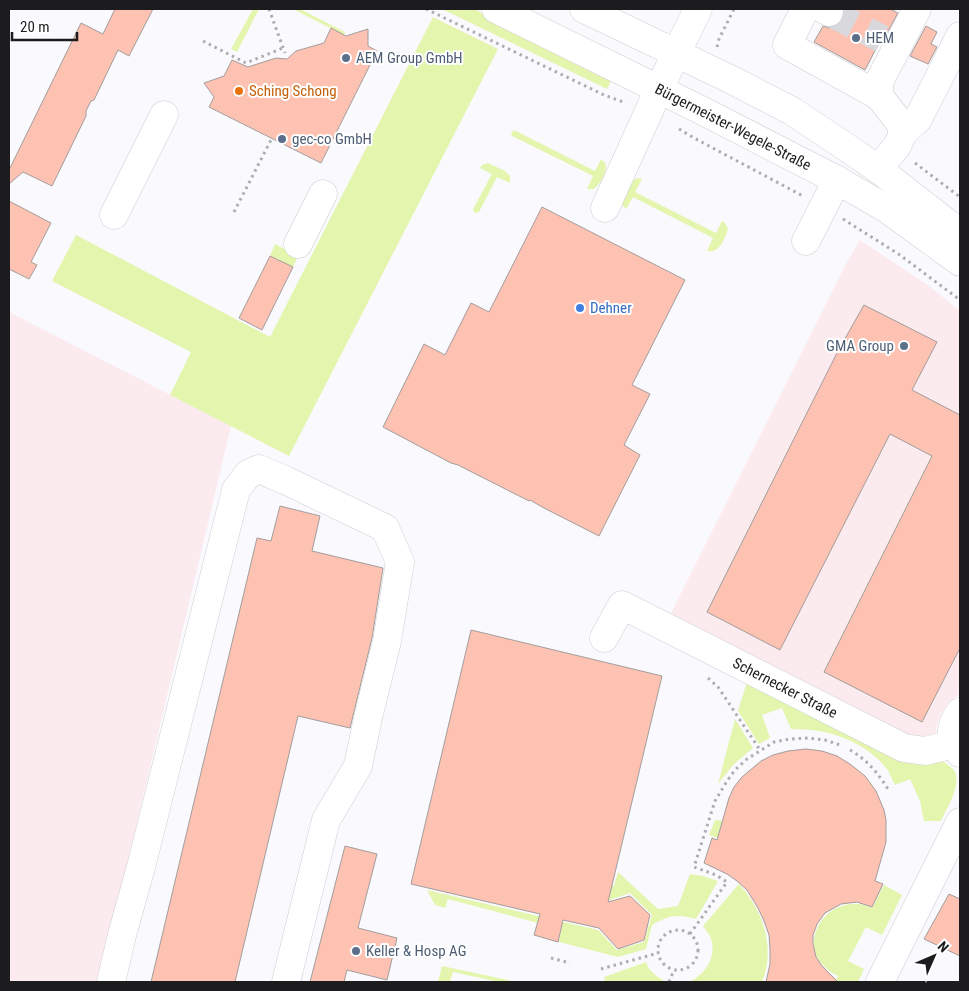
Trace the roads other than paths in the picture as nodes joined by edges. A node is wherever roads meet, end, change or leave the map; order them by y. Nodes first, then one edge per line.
1 (496, 9) edge
2 (584, 9) edge
3 (698, 9) edge
4 (916, 9) edge
5 (819, 10) edge
6 (960, 36) edge
7 (677, 54) junction
8 (880, 96) junction
9 (654, 101) junction
10 (164, 115) dead end
11 (903, 133) junction
12 (878, 169) junction
13 (837, 180) junction
14 (323, 194) dead end
15 (605, 208) dead end
16 (114, 214) dead end
17 (960, 233) edge
18 (806, 241) dead end
19 (298, 244) dead end
20 (960, 262) edge
21 (604, 638) dead end
22 (960, 712) edge
23 (957, 748) edge
24 (960, 822) edge
25 (111, 982) edge
26 (286, 982) edge
27 (880, 982) edge

1 - 9 main road, Bürgermeister-Wegele-Straße
2 - 7 main road
3 - 7 main road
4 - 8 main road
5 - 8 main road
6 - 11 main road
7 - 9 main road
7 - 12 main road
8 - 11 main road
9 - 13 main road, Bürgermeister-Wegele-Straße
9 - 15 main road
10 - 16 main road
11 - 12 main road
12 - 17 main road
13 - 18 main road
13 - 20 main road, Bürgermeister-Wegele-Straße
14 - 19 main road
21 - 23 main road, Schernecker Straße
22 - 23 main road, Schernecker Straße
24 - 27 main road
25 - 26 main road

